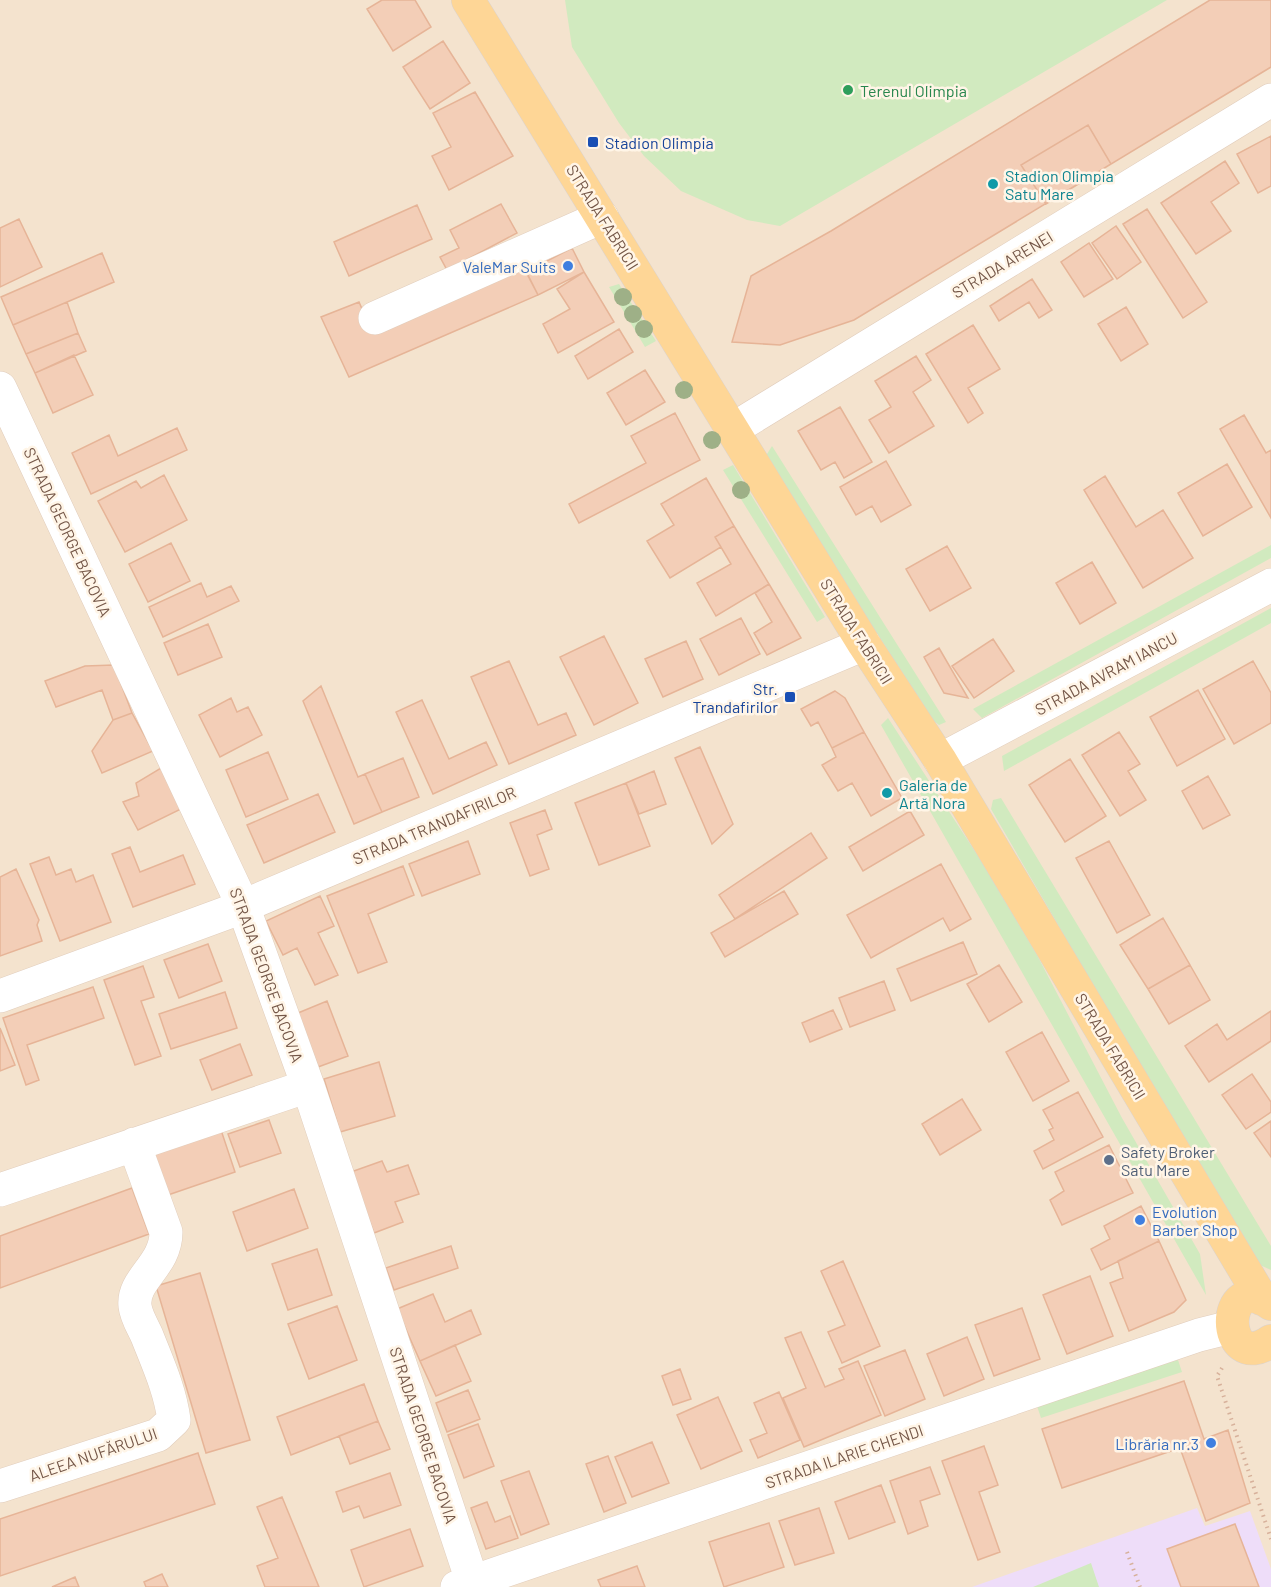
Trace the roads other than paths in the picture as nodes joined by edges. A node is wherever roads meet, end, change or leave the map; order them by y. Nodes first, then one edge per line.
1 (468, 0) edge
2 (1271, 100) edge
3 (602, 217) junction
4 (375, 318) dead end
5 (0, 388) edge
6 (733, 429) junction
7 (1271, 585) edge
8 (864, 644) junction
9 (940, 760) junction
10 (243, 906) junction
11 (0, 996) edge
12 (308, 1086) junction
13 (134, 1143) junction
14 (0, 1190) edge
15 (1260, 1321) edge
16 (0, 1486) edge
17 (468, 1585) edge

1 - 3 main road, STRADA FABRICII
2 - 6 street, STRADA ARENEI
3 - 4 street
3 - 6 main road, STRADA FABRICII
5 - 10 street, STRADA GEORGE BACOVIA
6 - 8 main road, STRADA FABRICII
7 - 9 street, STRADA AVRAM IANCU
8 - 9 main road, STRADA FABRICII
8 - 10 street, STRADA TRANDAFIRILOR
9 - 15 main road, STRADA FABRICII
10 - 11 street, STRADA TRANDAFIRILOR
10 - 12 street, STRADA GEORGE BACOVIA
12 - 13 street
12 - 17 street, STRADA GEORGE BACOVIA
13 - 14 street
13 - 16 street, ALEEA NUFĂRULUI
15 - 17 street, STRADA ILARIE CHENDI

